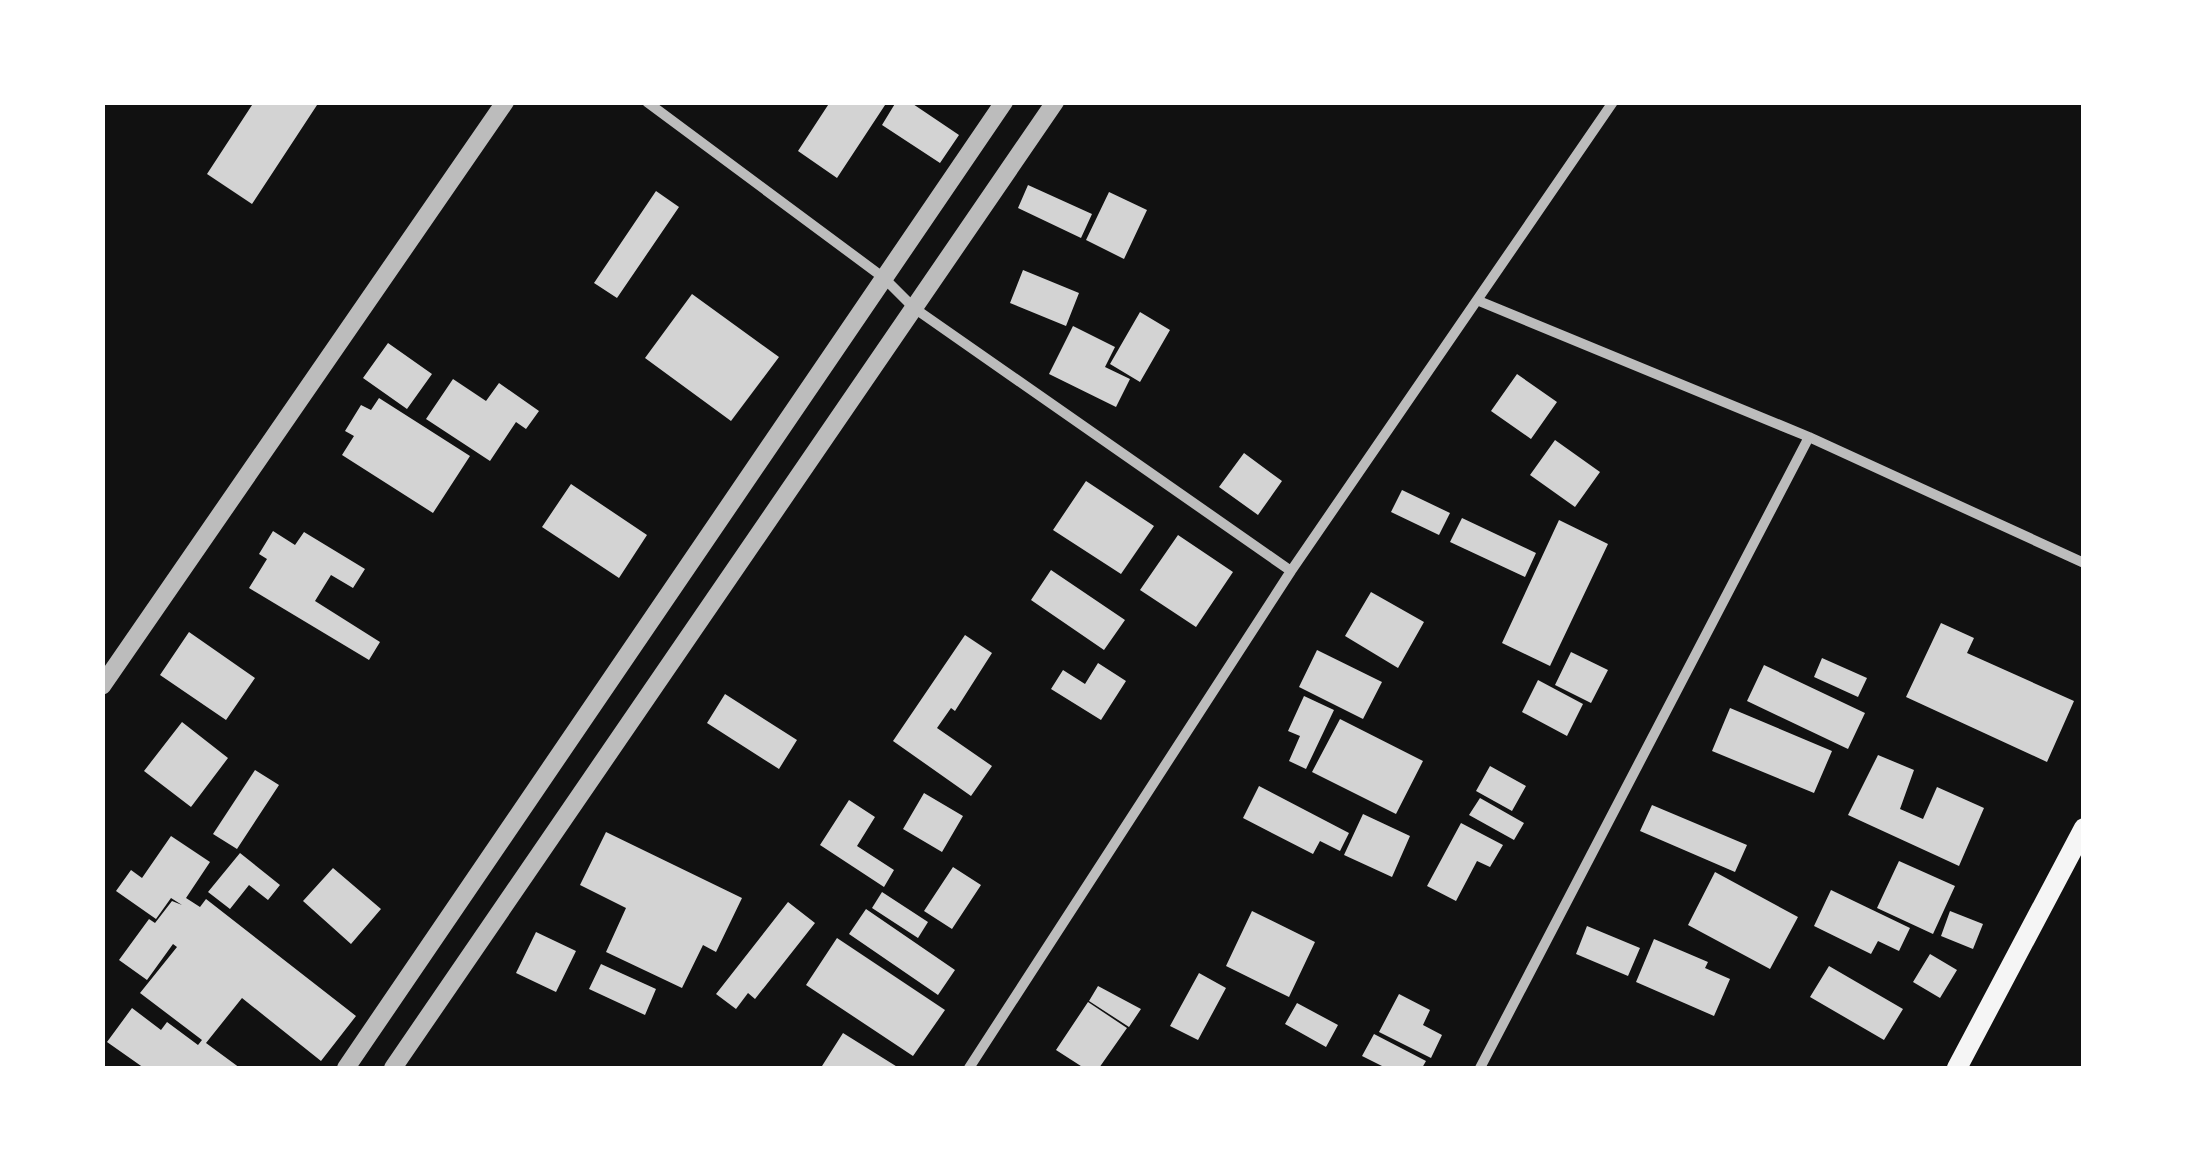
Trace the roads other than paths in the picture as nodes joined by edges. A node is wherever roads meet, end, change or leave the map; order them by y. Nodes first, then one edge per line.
1 (504, 102) edge
2 (647, 102) edge
3 (1004, 102) edge
4 (1055, 102) edge
5 (1614, 102) edge
6 (884, 278) junction
7 (1479, 301) junction
8 (914, 308) junction
9 (1809, 437) junction
10 (2084, 563) edge
11 (1291, 571) junction
12 (102, 686) edge
13 (2084, 828) edge
14 (346, 1068) edge
15 (393, 1068) edge
16 (969, 1068) edge
17 (1480, 1068) edge
18 (1957, 1068) edge

1 - 12 street
2 - 6 street
3 - 6 street
4 - 8 street
5 - 7 street
6 - 8 street
6 - 14 street
7 - 9 street
7 - 11 street
8 - 11 street
8 - 15 street
9 - 10 street
9 - 17 street
11 - 16 street
13 - 18 main road

